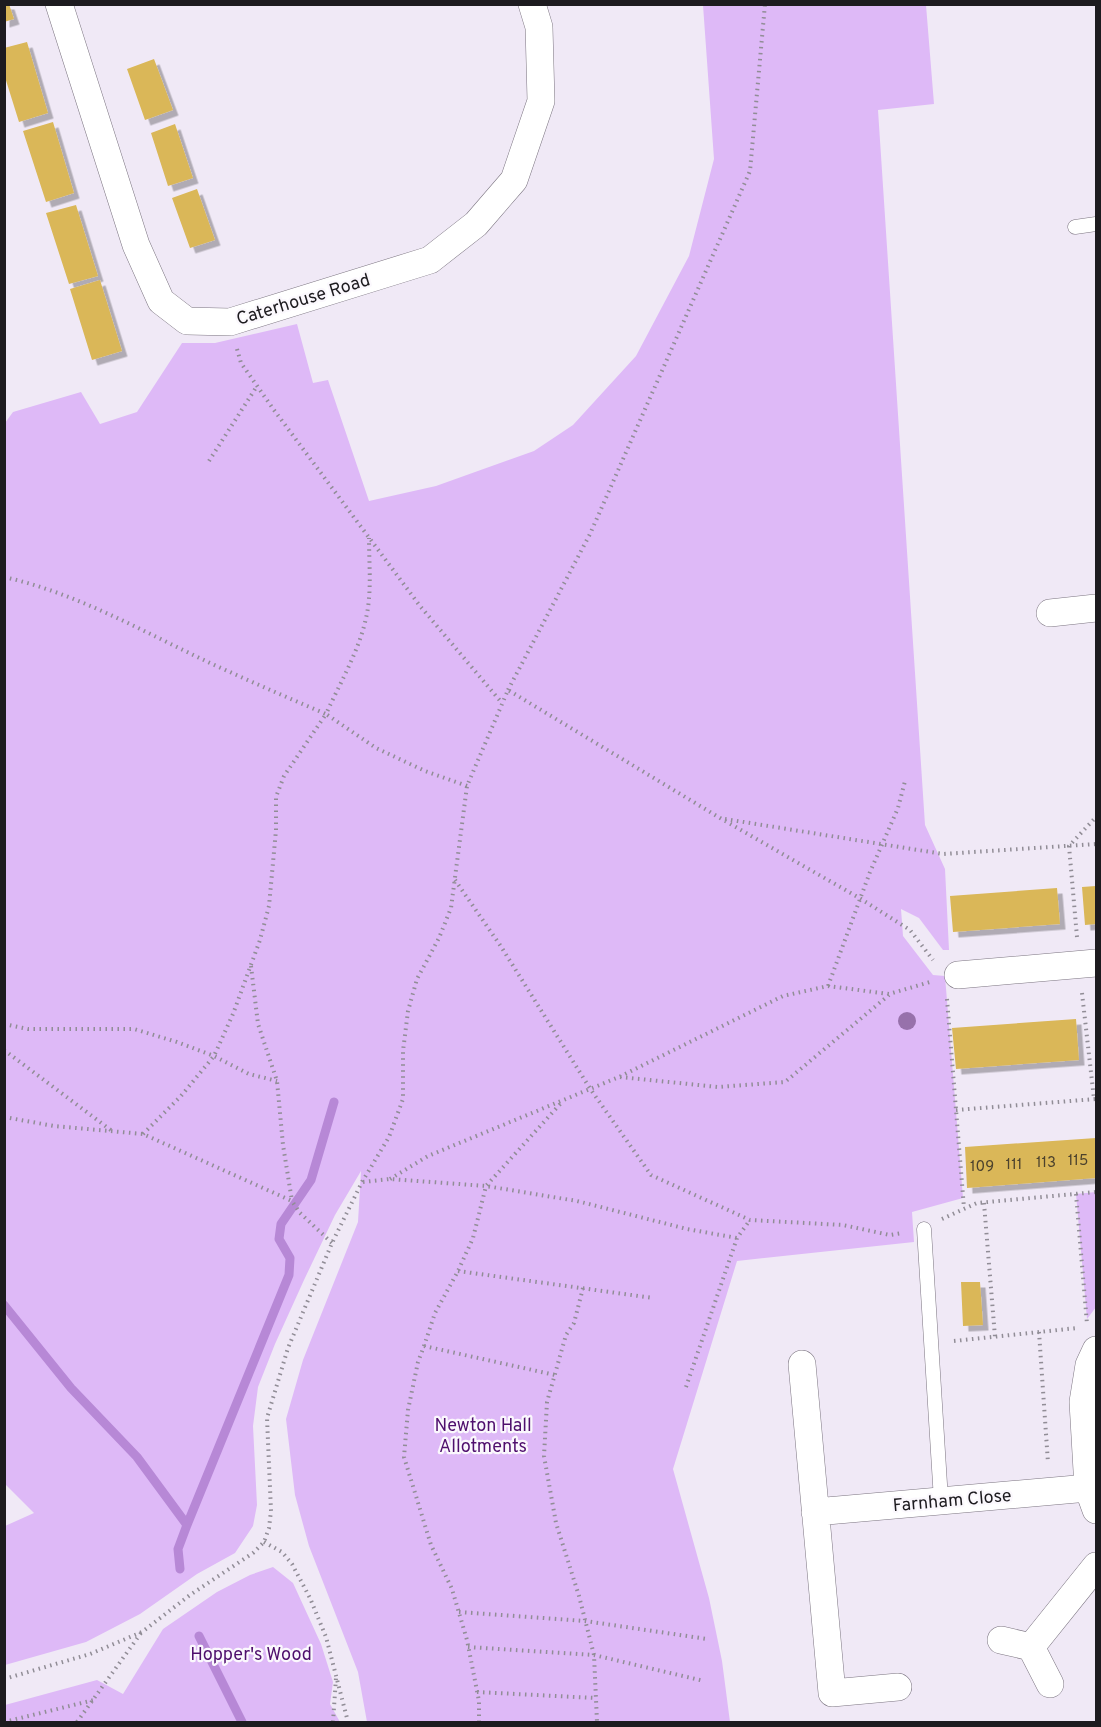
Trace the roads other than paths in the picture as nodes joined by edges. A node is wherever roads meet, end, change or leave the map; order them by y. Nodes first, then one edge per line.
1 (59, 4) edge
2 (532, 4) edge
3 (1096, 224) edge
4 (1075, 227) dead end
5 (1096, 608) edge
6 (1050, 613) dead end
7 (1096, 963) edge
8 (945, 980) road end
9 (924, 1229) road end
10 (1092, 1336) edge
11 (802, 1364) dead end
12 (1092, 1499) edge
13 (941, 1500) junction
14 (815, 1512) junction
15 (1096, 1566) edge
16 (1001, 1640) dead end
17 (1031, 1647) junction
18 (1050, 1684) dead end
19 (898, 1687) dead end

1 - 2 street, Caterhouse Road
3 - 4 lane
5 - 6 street
7 - 8 street
9 - 13 lane
10 - 12 street
11 - 14 street
12 - 13 street, Farnham Close
13 - 14 street, Farnham Close
14 - 19 street
15 - 17 street
16 - 17 street
17 - 18 street

